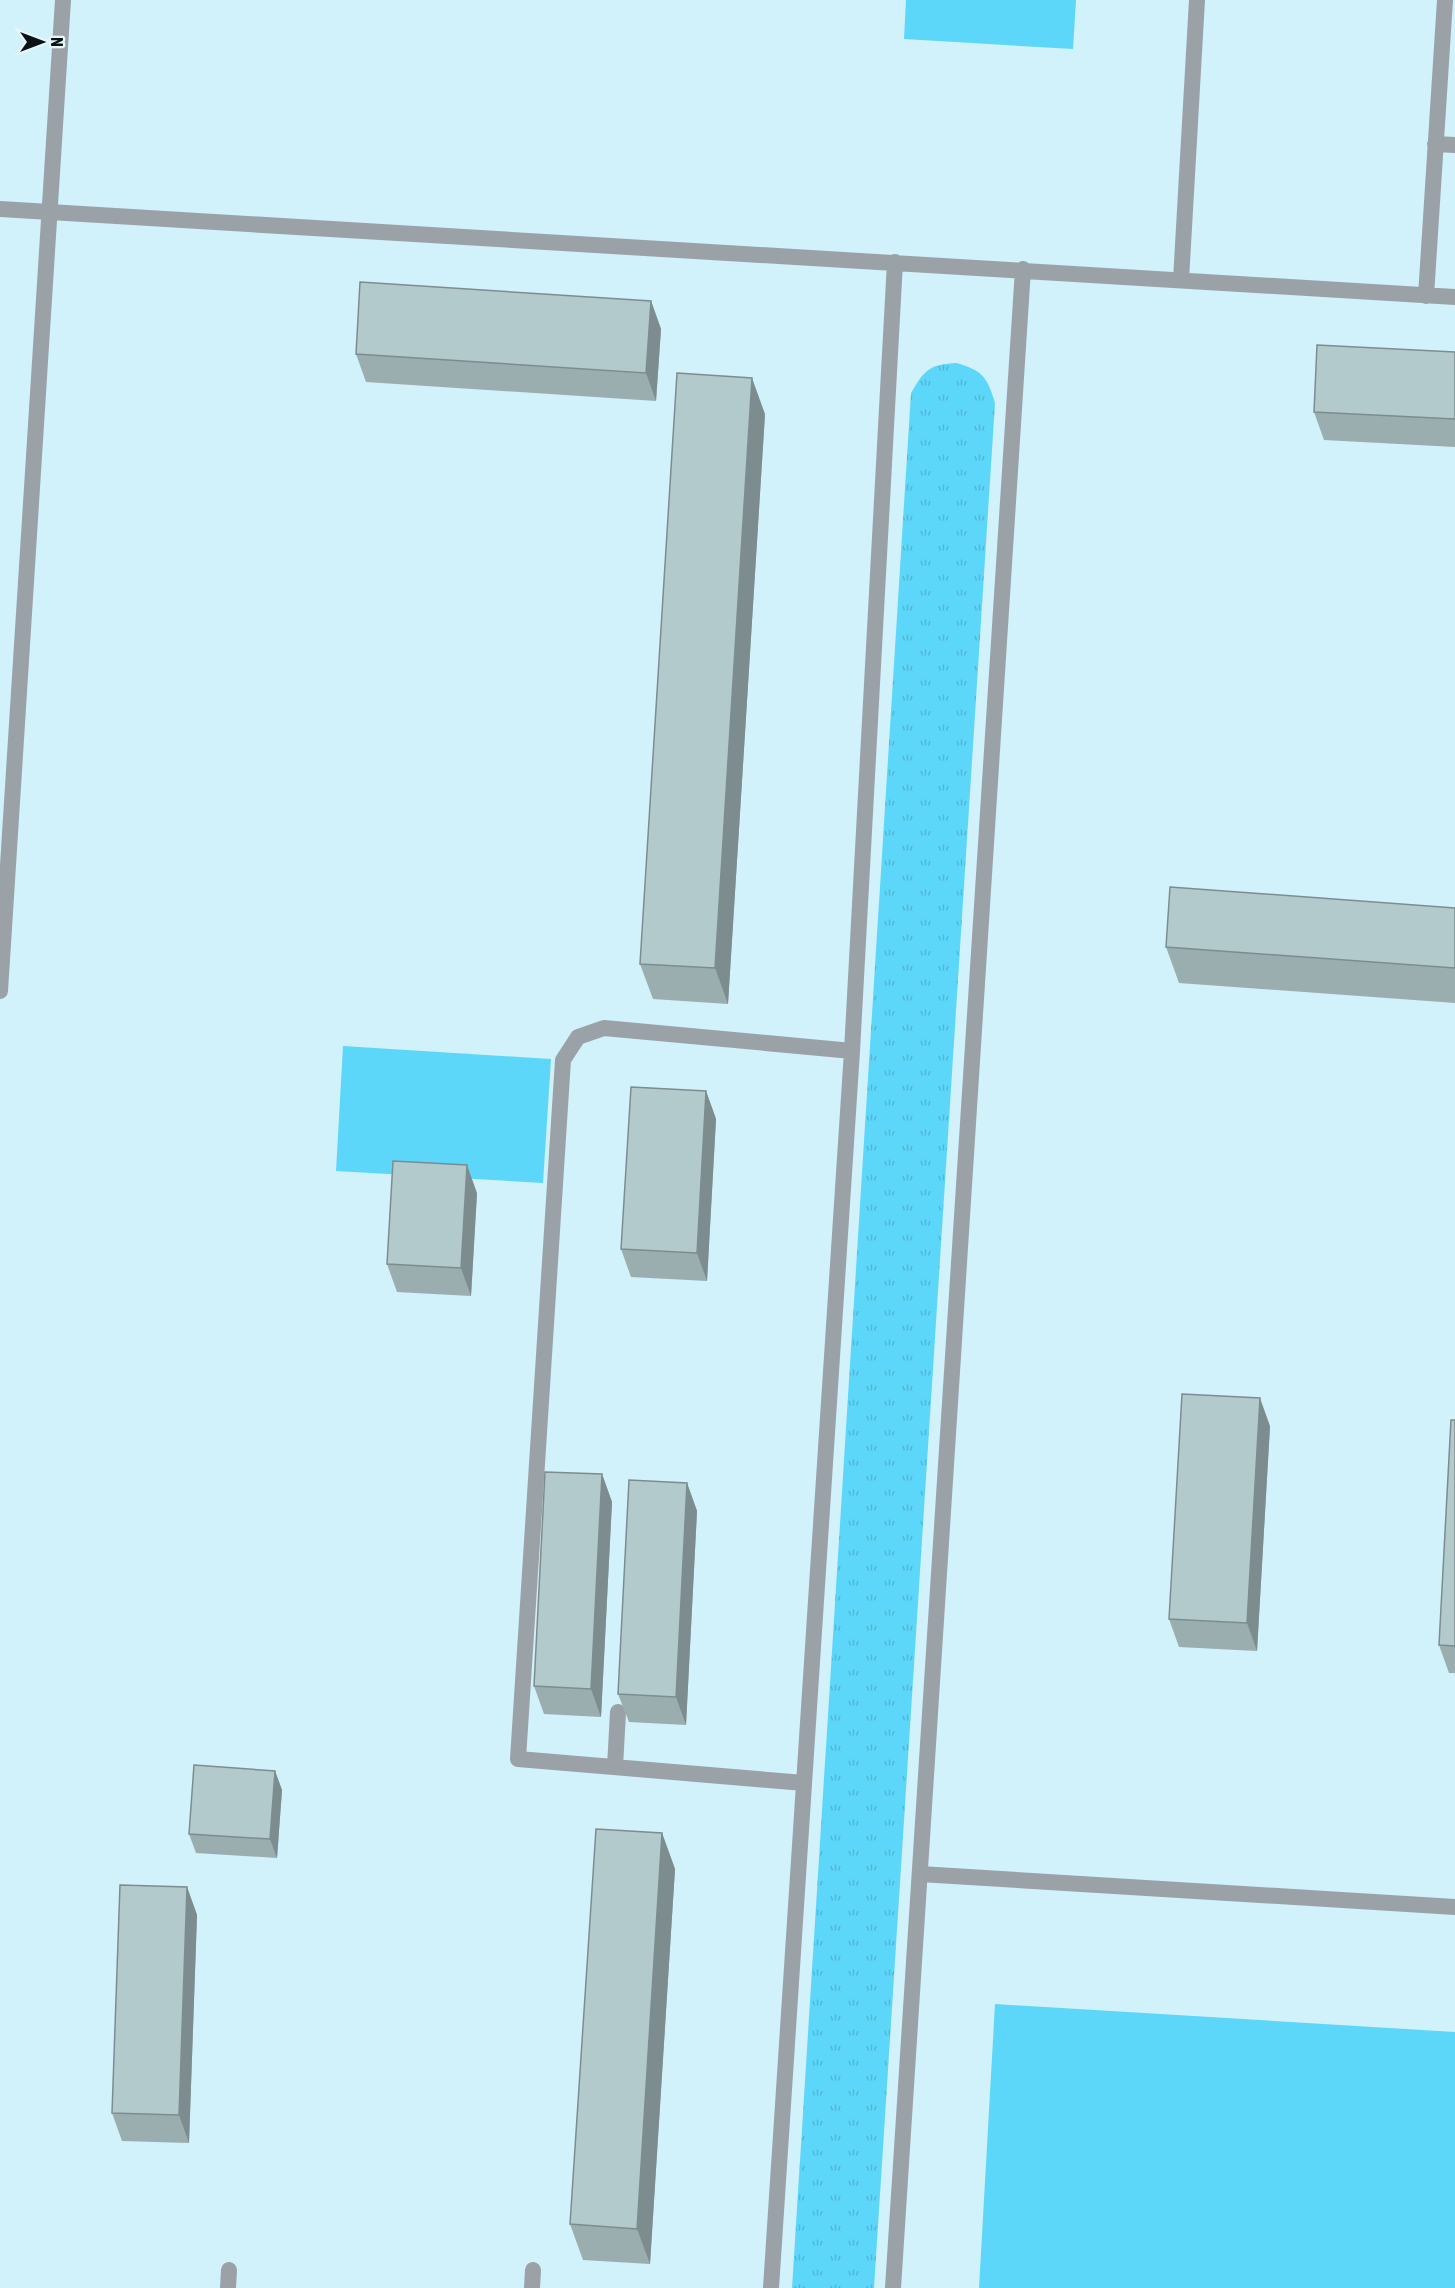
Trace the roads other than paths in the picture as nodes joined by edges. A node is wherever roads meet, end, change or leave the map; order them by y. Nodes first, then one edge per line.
1 (63, 0) edge
2 (1197, 0) edge
3 (1445, 0) edge
4 (1435, 144) junction
5 (1455, 145) edge
6 (0, 209) edge
7 (50, 212) junction
8 (895, 262) junction
9 (1023, 269) junction
10 (1181, 280) junction
11 (1426, 296) junction
12 (1455, 297) edge
13 (0, 991) edge
14 (852, 1051) junction
15 (618, 1712) edge
16 (615, 1767) junction
17 (804, 1783) junction
18 (920, 1874) junction
19 (1455, 1907) edge
20 (229, 2270) dead end
21 (533, 2270) dead end
22 (228, 2288) edge
23 (532, 2288) edge
24 (771, 2288) edge
25 (893, 2288) edge

1 - 7 lane
2 - 10 lane
3 - 4 lane
4 - 5 lane
4 - 11 lane
6 - 7 lane
7 - 8 lane
7 - 13 lane
8 - 9 lane
8 - 14 lane
9 - 10 lane
9 - 18 lane
10 - 11 lane
11 - 12 lane
14 - 16 lane
14 - 17 lane
15 - 16 lane
16 - 17 lane
17 - 24 lane
18 - 19 lane
18 - 25 lane
20 - 22 lane
21 - 23 lane

